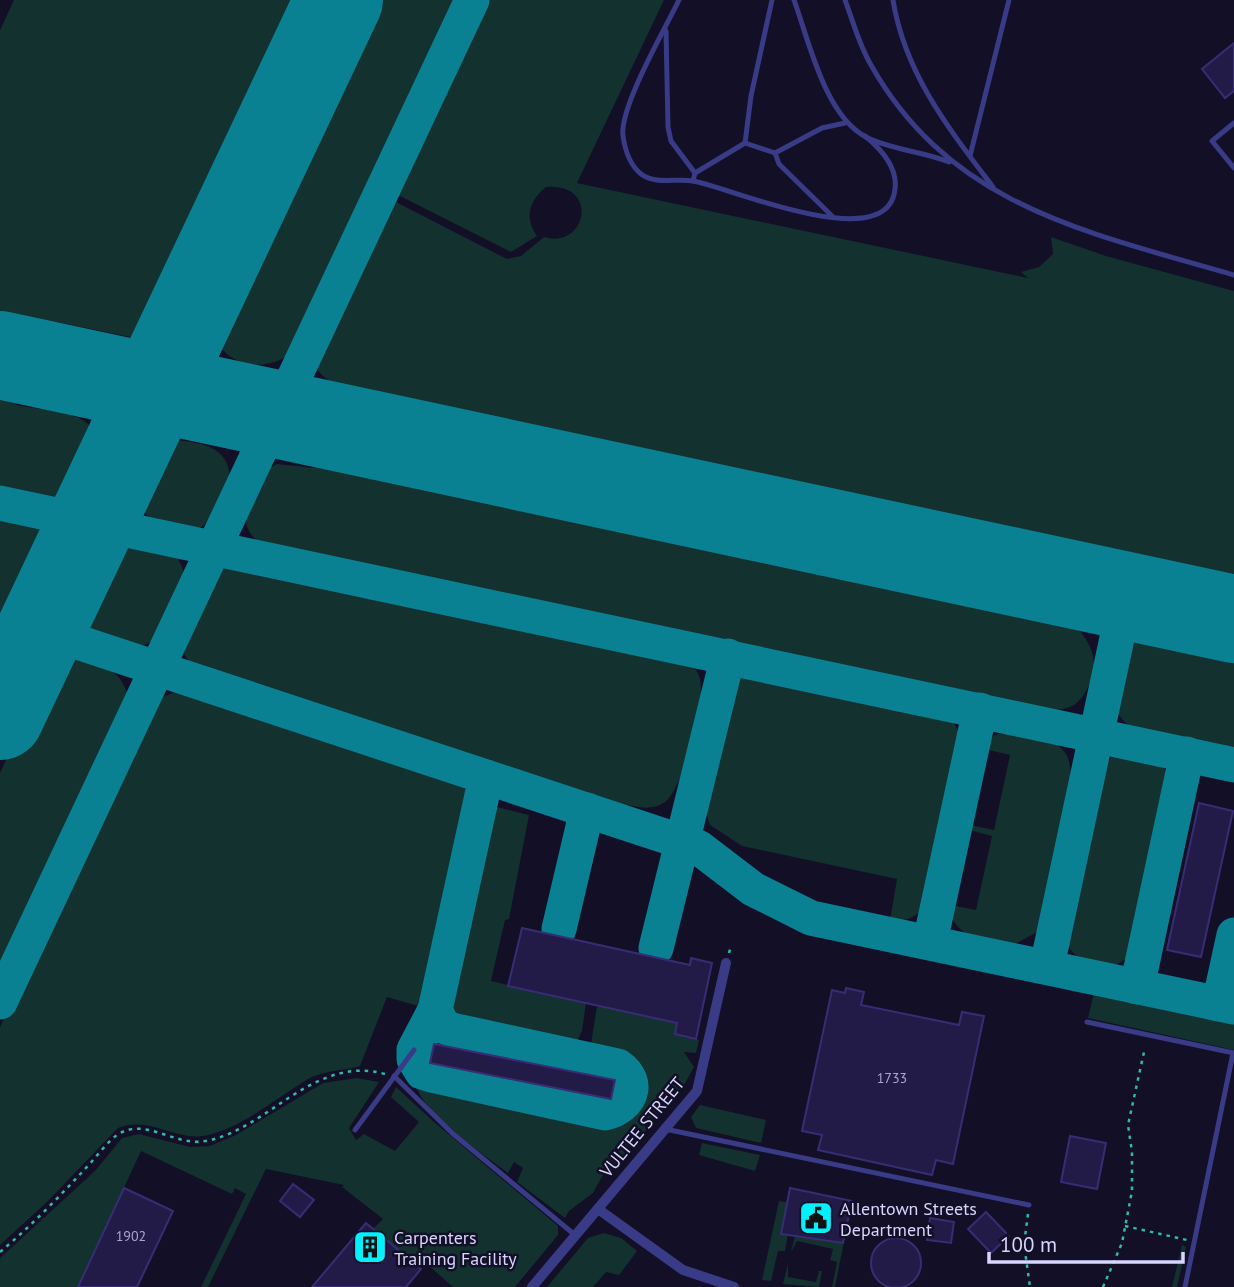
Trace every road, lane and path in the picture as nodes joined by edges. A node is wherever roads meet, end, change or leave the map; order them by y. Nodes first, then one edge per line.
1 (680, 0) edge
2 (772, 0) edge
3 (794, 0) edge
4 (845, 0) edge
5 (893, 0) edge
6 (1009, 0) edge
7 (667, 26) junction
8 (1234, 122) edge
9 (845, 123) junction
10 (865, 136) junction
11 (745, 143) junction
12 (775, 153) junction
13 (970, 156) junction
14 (953, 163) junction
15 (1234, 168) edge
16 (695, 173) junction
17 (692, 181) junction
18 (997, 192) junction
19 (835, 220) junction
20 (1234, 275) edge
21 (726, 963) dead end
22 (1087, 1022) dead end
23 (414, 1050) dead end
24 (1144, 1052) dead end
25 (1233, 1053) edge
26 (394, 1076) junction
27 (665, 1129) junction
28 (355, 1130) dead end
29 (1029, 1205) joint
30 (598, 1209) junction
31 (1125, 1226) junction
32 (575, 1235) junction
33 (1195, 1242) junction
34 (0, 1252) edge
35 (531, 1287) edge
36 (734, 1287) edge
37 (1030, 1287) edge
38 (1103, 1287) edge
39 (1185, 1287) edge

1 - 7 lane
2 - 11 lane
3 - 9 lane
4 - 14 lane
5 - 13 lane
6 - 13 lane
7 - 16 lane
7 - 17 lane
8 - 15 lane
9 - 10 lane
9 - 12 lane
10 - 14 lane
10 - 19 lane
11 - 12 lane
11 - 16 lane
12 - 19 lane
13 - 18 lane
14 - 18 lane
16 - 17 lane
17 - 19 lane
18 - 20 lane
21 - 27 street, VULTEE STREET
22 - 25 lane
23 - 26 lane
24 - 31 path
25 - 33 lane
26 - 28 lane
26 - 32 lane
26 - 34 path
27 - 29 lane
27 - 30 street, VULTEE STREET
29 - 37 path
30 - 32 street, VULTEE STREET
30 - 36 street
31 - 33 path
31 - 38 path
32 - 35 street, VULTEE STREET
33 - 39 lane

